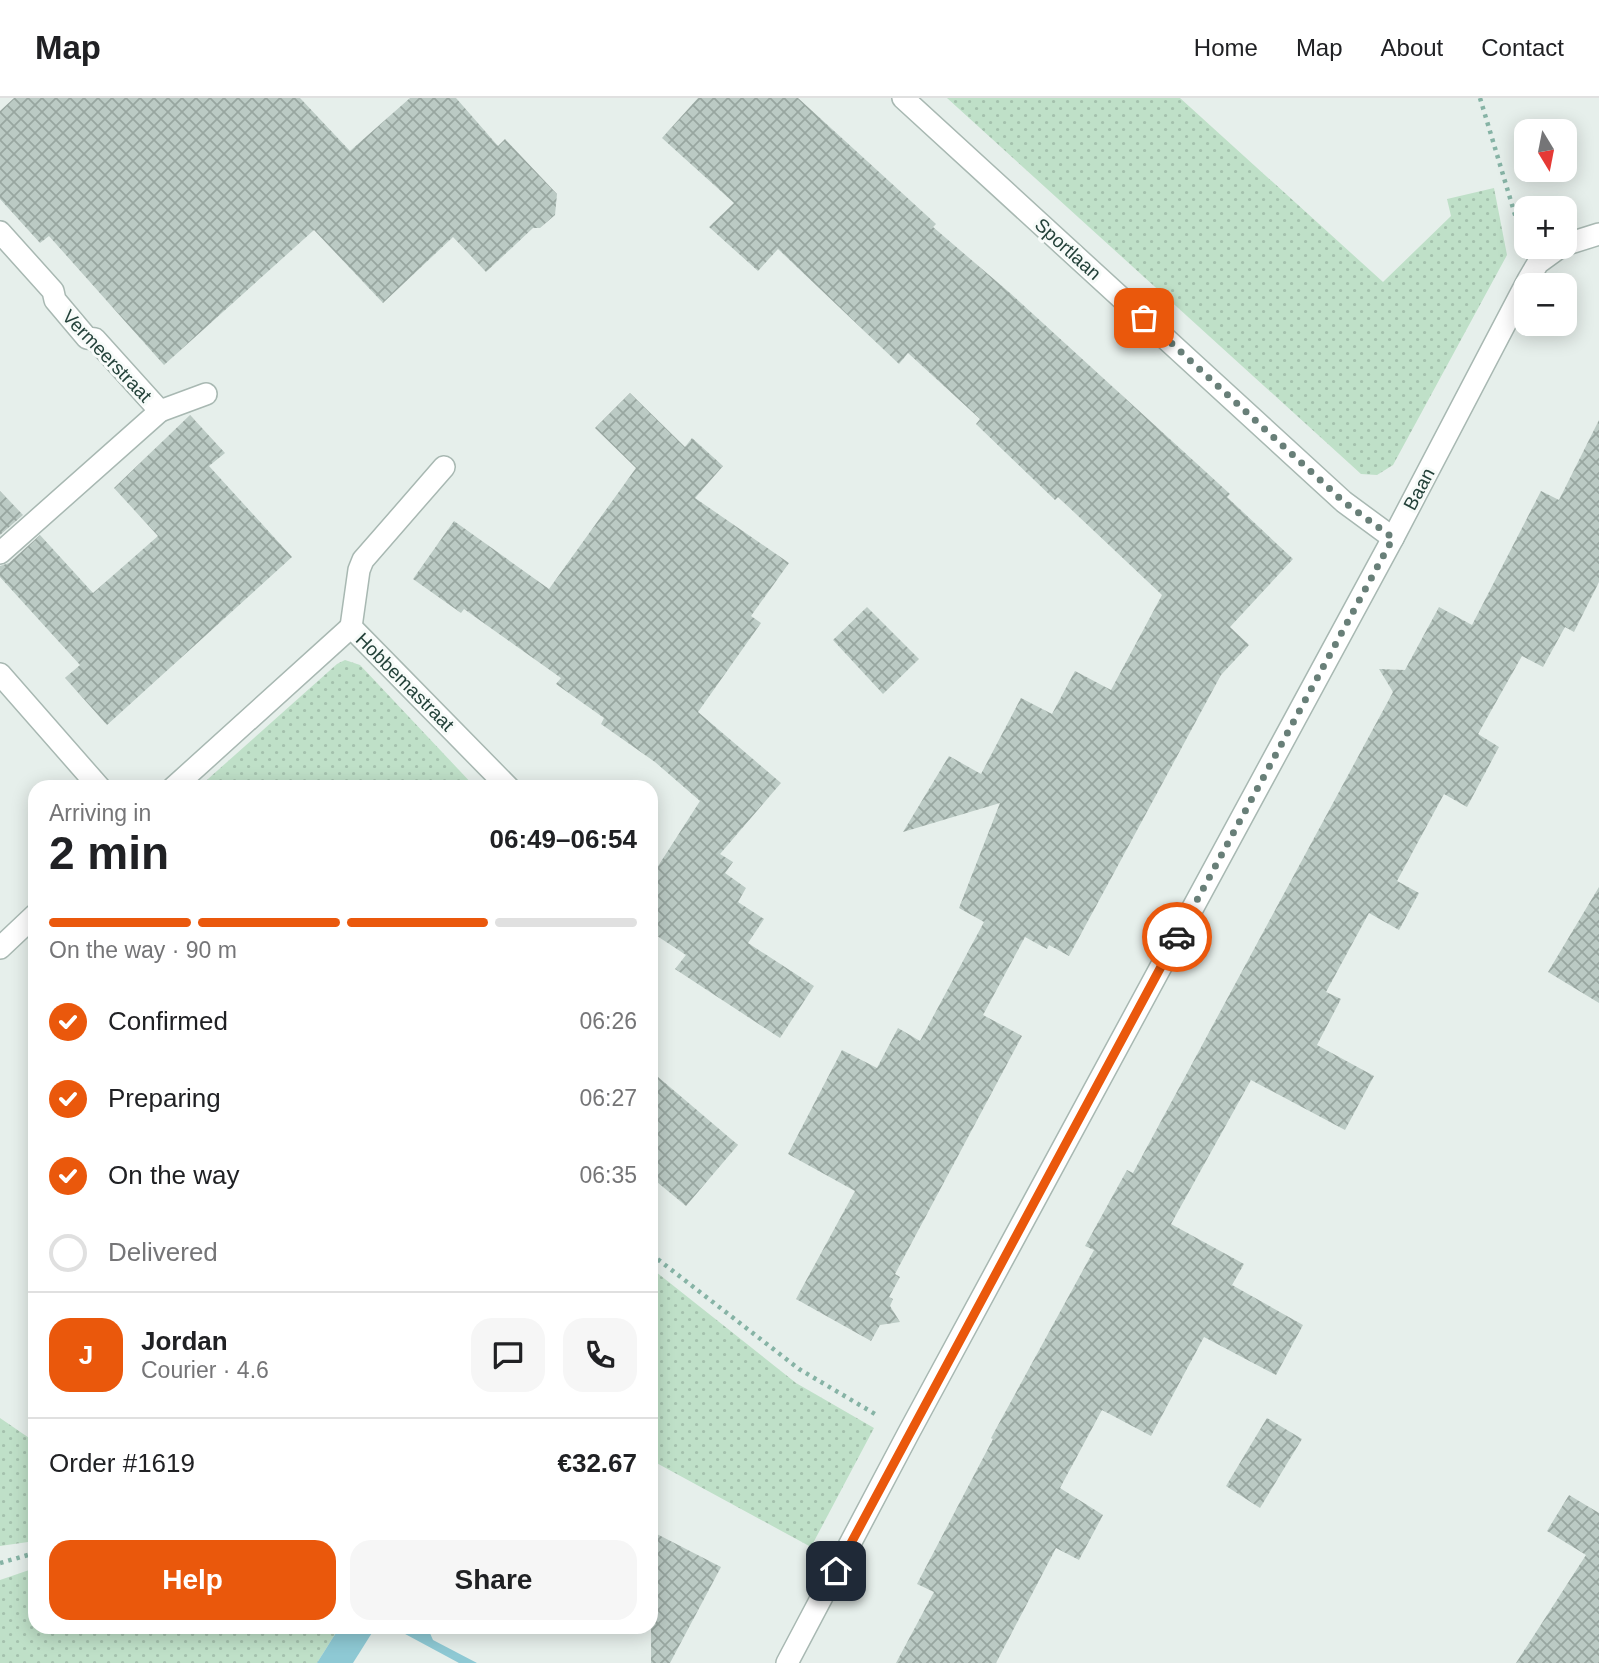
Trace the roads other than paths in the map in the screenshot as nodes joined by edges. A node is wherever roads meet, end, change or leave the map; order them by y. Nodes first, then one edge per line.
1 (903, 98) edge
2 (0, 232) edge
3 (1599, 234) edge
4 (1577, 241) edge
5 (1544, 259) edge
6 (206, 394) dead end
7 (160, 411) junction
8 (444, 467) dead end
9 (1393, 538) junction
10 (0, 553) edge
11 (351, 627) junction
12 (0, 674) edge
13 (93, 780) edge
14 (182, 780) edge
15 (501, 780) edge
16 (28, 922) edge
17 (0, 948) edge
18 (788, 1663) edge

1 - 9 street, Sportlaan
2 - 7 street, Vermeerstraat
3 - 4 street, Baan
5 - 9 street, Baan
6 - 7 street
7 - 10 street, Vermeerstraat
8 - 11 street
9 - 18 street, Baan
11 - 14 street, Hobbemastraat
11 - 15 street, Hobbemastraat
12 - 13 street
16 - 17 street

